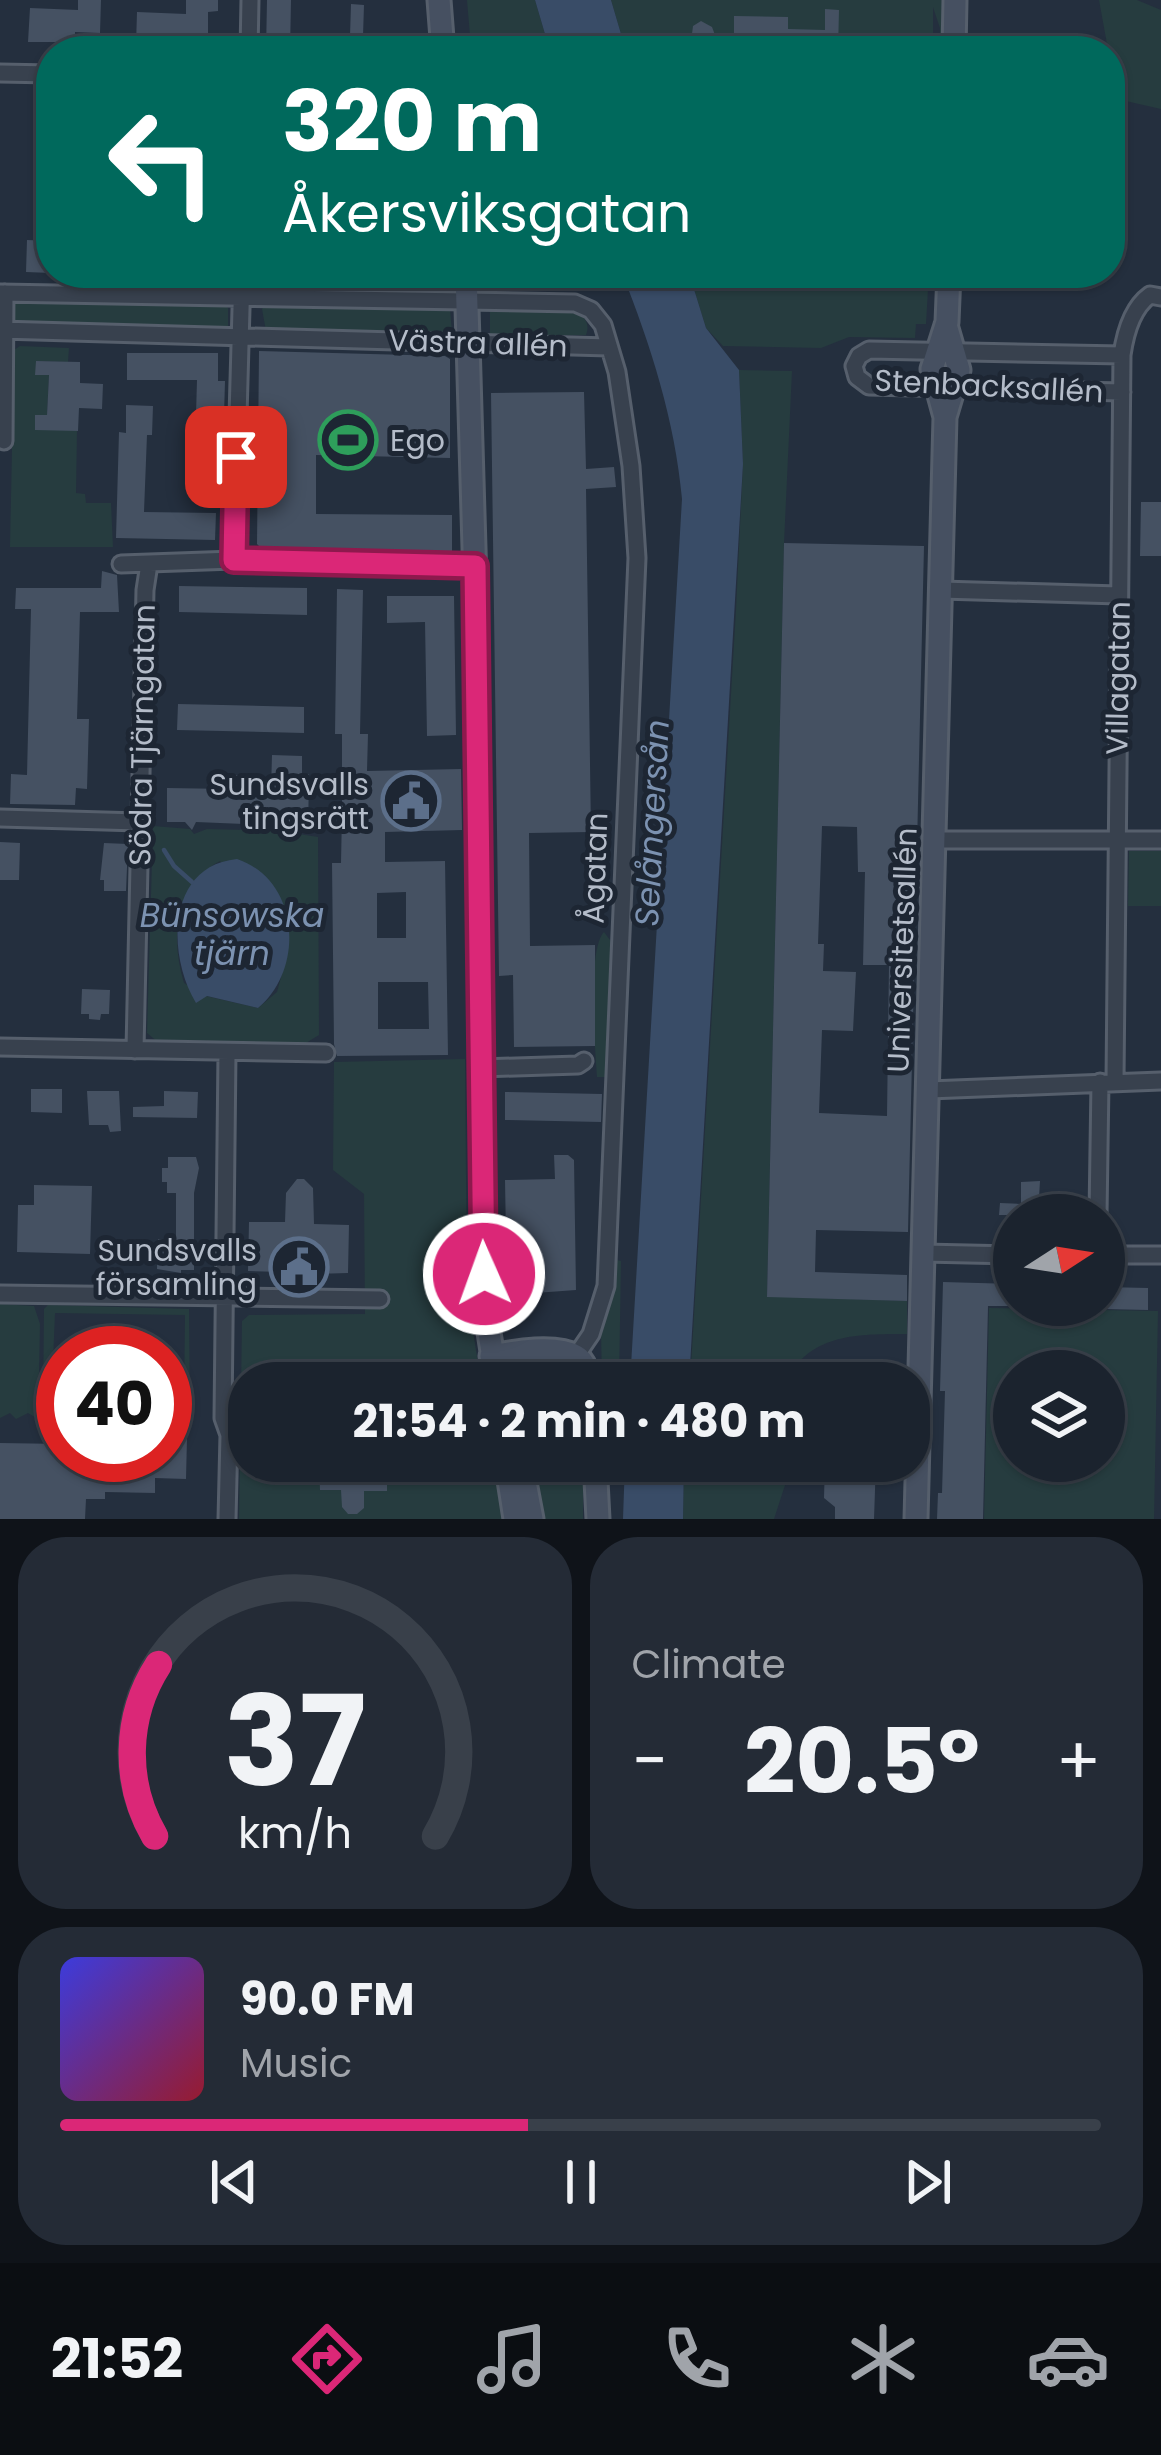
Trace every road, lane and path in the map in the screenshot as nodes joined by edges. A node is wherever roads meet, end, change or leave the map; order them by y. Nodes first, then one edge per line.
1 (250, 0) edge
2 (440, 0) edge
3 (955, 0) edge
4 (249, 36) edge
5 (442, 36) edge
6 (954, 36) edge
7 (0, 73) edge
8 (36, 74) edge
9 (242, 288) edge
10 (468, 288) edge
11 (948, 288) edge
12 (3, 293) edge
13 (242, 295) junction
14 (1161, 297) edge
15 (470, 304) junction
16 (3, 330) edge
17 (242, 337) junction
18 (471, 343) junction
19 (609, 347) junction
20 (946, 352) junction
21 (1123, 355) junction
22 (945, 388) junction
23 (1122, 392) junction
24 (4, 441) dead end
25 (234, 560) junction
26 (121, 564) dead end
27 (149, 564) junction
28 (475, 566) junction
29 (941, 590) junction
30 (1119, 595) junction
31 (0, 818) edge
32 (139, 822) junction
33 (936, 840) junction
34 (1115, 841) junction
35 (1161, 841) edge
36 (0, 1047) edge
37 (135, 1050) junction
38 (227, 1053) junction
39 (326, 1053) dead end
40 (584, 1061) dead end
41 (481, 1068) junction
42 (1161, 1081) edge
43 (1107, 1082) junction
44 (928, 1090) junction
45 (1099, 1194) edge
46 (923, 1253) junction
47 (993, 1255) edge
48 (1125, 1255) edge
49 (1161, 1255) edge
50 (0, 1294) edge
51 (224, 1298) junction
52 (380, 1299) dead end
53 (491, 1356) junction
54 (576, 1356) junction
55 (492, 1362) edge
56 (581, 1362) edge
57 (509, 1482) edge
58 (525, 1482) edge
59 (596, 1482) edge
60 (227, 1519) edge
61 (515, 1519) edge
62 (532, 1519) edge
63 (598, 1519) edge
64 (912, 1519) edge

1 - 4 street
2 - 5 street
3 - 6 street
7 - 8 street
9 - 13 street
10 - 15 street
11 - 20 street, Universitetsallén
12 - 13 street, Västra allén
12 - 16 street
13 - 15 street, Västra allén
13 - 17 street
14 - 21 street, Villagatan
15 - 18 street
15 - 19 street, Västra allén
16 - 17 street, Västra allén
16 - 24 street
17 - 18 street, Västra allén
17 - 25 street
18 - 19 street, Västra allén
18 - 28 street
19 - 54 street, Ågatan
20 - 21 street, Stenbacksallén
20 - 22 street, Universitetsallén
20 - 22 street, Stenbacksallén
21 - 23 street, Villagatan
22 - 23 street, Stenbacksallén
22 - 29 street, Universitetsallén
23 - 30 street, Villagatan
25 - 27 street
25 - 28 street
26 - 27 street
27 - 32 street, Södra Tjärngatan
28 - 41 street
29 - 30 street
29 - 33 street, Universitetsallén
30 - 34 street, Villagatan
31 - 32 street
32 - 37 street, Södra Tjärngatan
33 - 34 street
33 - 44 street, Universitetsallén
34 - 35 street
34 - 43 street, Villagatan
36 - 37 street
37 - 38 street
38 - 39 street
38 - 51 street
40 - 41 street
41 - 53 street
42 - 43 street
43 - 44 street
43 - 45 street, Villagatan
44 - 46 street, Universitetsallén
46 - 47 street
46 - 64 street, Universitetsallén
48 - 49 street
50 - 51 street
51 - 52 street
51 - 60 street
53 - 54 street
53 - 55 street
54 - 56 street
57 - 61 street
58 - 62 street
59 - 63 street

